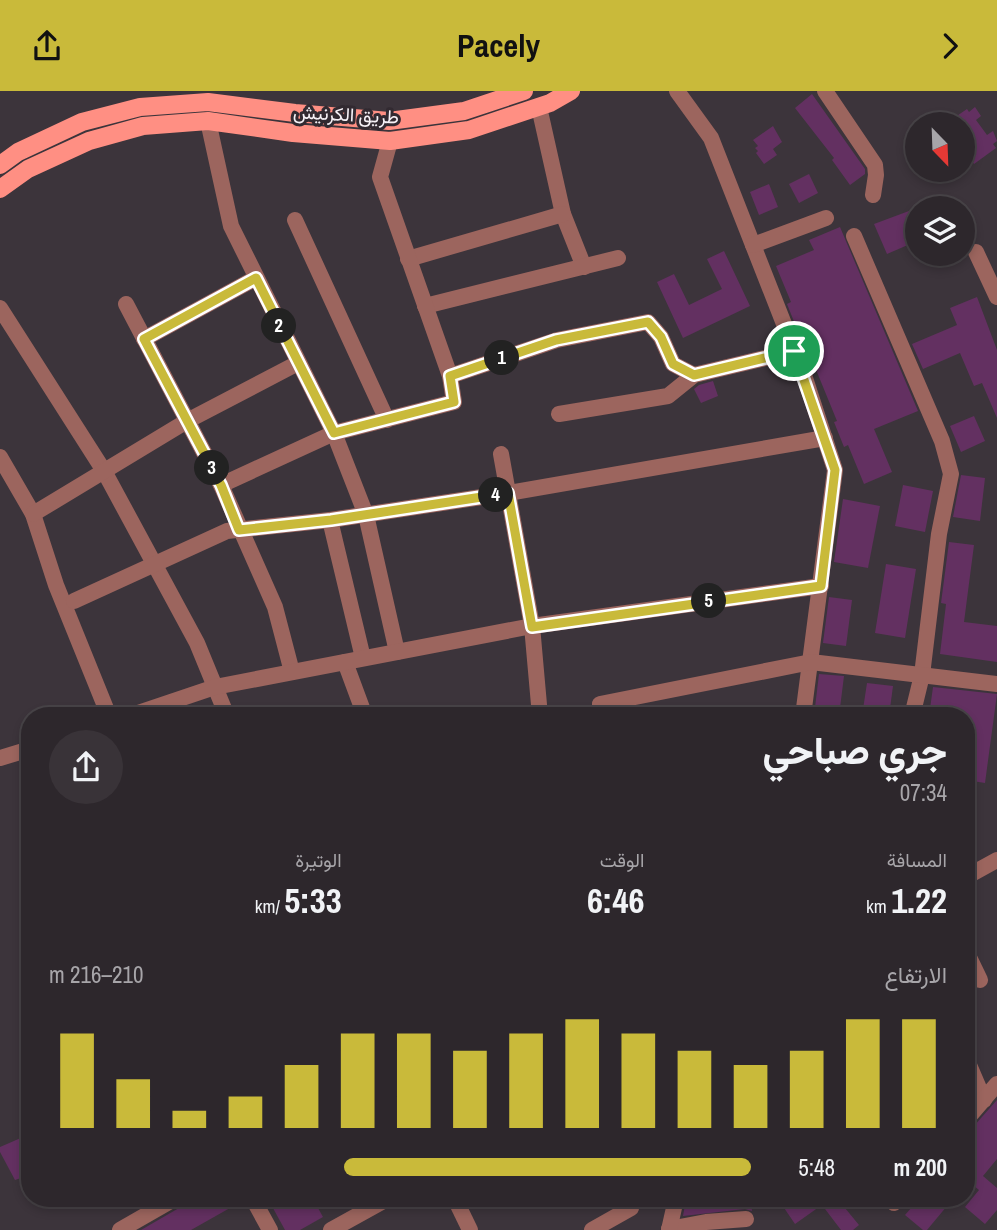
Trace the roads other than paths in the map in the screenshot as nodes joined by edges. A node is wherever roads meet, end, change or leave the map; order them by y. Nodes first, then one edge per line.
1 (524, 91) edge
2 (571, 91) edge
3 (825, 91) edge
4 (679, 92) edge
5 (539, 107) junction
6 (208, 121) junction
7 (390, 141) junction
8 (0, 165) edge
9 (0, 189) edge
10 (873, 195) dead end
11 (563, 214) junction
12 (826, 218) dead end
13 (295, 220) dead end
14 (853, 236) dead end
15 (753, 245) junction
16 (976, 252) dead end
17 (618, 258) dead end
18 (408, 259) junction
19 (584, 267) junction
20 (256, 278) junction
21 (997, 297) edge
22 (126, 304) dead end
23 (425, 306) junction
24 (0, 308) edge
25 (144, 339) junction
26 (794, 351) junction
27 (298, 363) junction
28 (694, 375) junction
29 (450, 376) junction
30 (559, 414) dead end
31 (387, 420) junction
32 (187, 421) junction
33 (334, 433) junction
34 (825, 438) junction
35 (501, 454) dead end
36 (0, 457) edge
37 (104, 471) junction
38 (221, 485) junction
39 (508, 493) junction
40 (33, 514) junction
41 (366, 515) junction
42 (331, 520) junction
43 (239, 530) junction
44 (154, 563) junction
45 (821, 586) junction
46 (74, 601) dead end
47 (532, 627) junction
48 (397, 652) junction
49 (363, 658) junction
50 (345, 662) junction
51 (811, 662) junction
52 (292, 672) junction
53 (922, 675) junction
54 (997, 684) edge
55 (215, 687) junction
56 (600, 703) dead end
57 (105, 707) edge
58 (156, 707) edge
59 (223, 707) edge
60 (362, 707) edge
61 (539, 707) edge
62 (804, 707) edge
63 (914, 707) edge
64 (21, 751) edge
65 (0, 758) edge
66 (997, 860) edge
67 (975, 872) edge
68 (975, 970) edge
69 (980, 980) dead end
70 (975, 1079) edge
71 (997, 1084) edge
72 (984, 1100) junction
73 (975, 1110) edge
74 (160, 1207) edge
75 (257, 1207) edge
76 (363, 1207) edge
77 (459, 1207) edge
78 (630, 1207) edge
79 (675, 1207) edge
80 (747, 1219) dead end
81 (351, 1225) edge
82 (669, 1229) edge
83 (120, 1230) edge
84 (270, 1230) edge
85 (331, 1230) edge
86 (470, 1230) edge
87 (592, 1230) edge

1 - 8 main road, طريق الكرنيش
2 - 5 main road, طريق الكرنيش
3 - 10 street
4 - 15 street
5 - 7 main road, طريق الكرنيش
5 - 11 street
6 - 7 main road, طريق الكرنيش
6 - 9 main road, طريق الكرنيش
6 - 20 street
7 - 18 street
11 - 18 street
11 - 19 street
12 - 15 street
13 - 31 street
14 - 53 street
15 - 26 street
16 - 21 street
17 - 19 street
18 - 23 street
19 - 23 street
20 - 25 street
20 - 27 street
22 - 25 street
23 - 29 street
24 - 37 street
25 - 32 street
26 - 28 street
26 - 34 street
27 - 32 street
27 - 33 street
28 - 29 street
28 - 30 street
29 - 31 street
31 - 33 street
32 - 37 street
32 - 38 street
33 - 38 street
33 - 41 street
34 - 39 street
34 - 45 street
35 - 39 street
36 - 40 street
37 - 40 street
37 - 44 street
38 - 43 street
39 - 41 street
39 - 47 street
40 - 57 street
41 - 42 street
41 - 48 street
42 - 43 street
42 - 49 street
43 - 44 street
43 - 52 street
44 - 46 street
44 - 55 street
45 - 47 street
45 - 51 street
47 - 48 street
47 - 61 street
48 - 49 street
49 - 50 street
50 - 52 street
50 - 60 street
51 - 53 street
51 - 56 street
51 - 62 street
52 - 55 street
53 - 54 street
53 - 63 street
55 - 58 street
55 - 59 street
64 - 65 street
66 - 67 street
68 - 69 street
70 - 72 street
71 - 72 street
72 - 73 street
74 - 83 street
75 - 84 street
76 - 81 street
77 - 86 street
78 - 87 street
79 - 82 street
80 - 82 street
81 - 85 street

